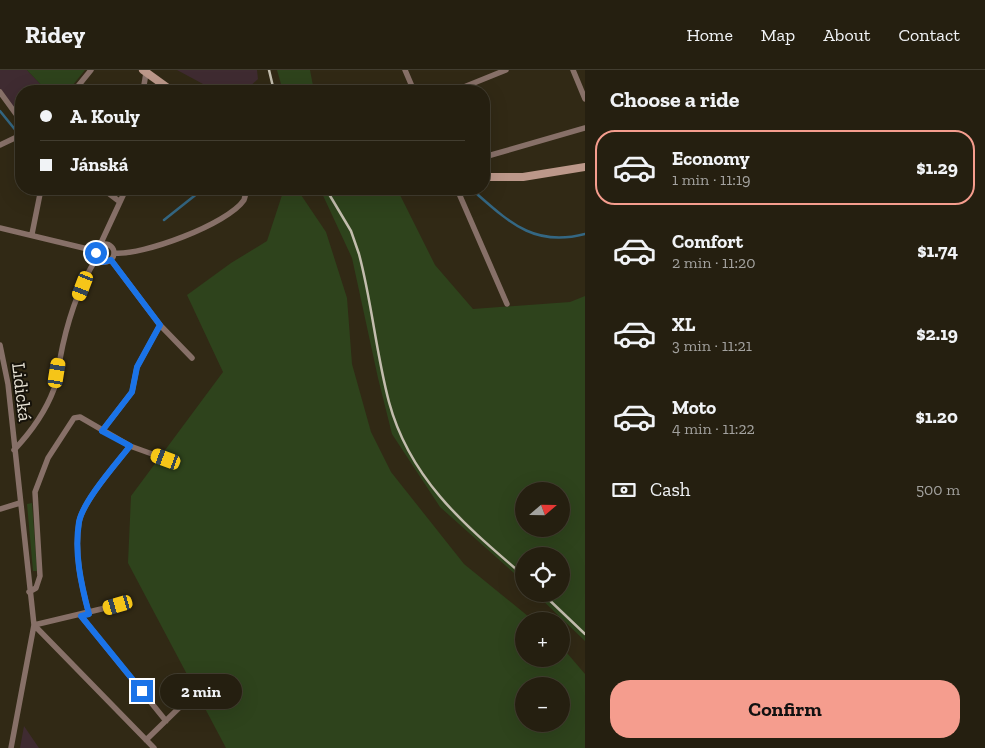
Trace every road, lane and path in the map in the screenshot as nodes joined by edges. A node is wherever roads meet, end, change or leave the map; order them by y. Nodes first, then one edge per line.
1 (91, 70) edge
2 (405, 70) edge
3 (506, 70) edge
4 (573, 70) edge
5 (144, 71) edge
6 (79, 85) edge
7 (143, 85) edge
8 (164, 85) edge
9 (411, 85) edge
10 (469, 85) edge
11 (0, 92) edge
12 (585, 99) edge
13 (15, 113) edge
14 (585, 128) edge
15 (15, 138) edge
16 (0, 145) edge
17 (490, 155) edge
18 (585, 167) edge
19 (490, 177) edge
20 (40, 195) edge
21 (111, 195) edge
22 (123, 195) edge
23 (245, 195) edge
24 (460, 195) edge
25 (120, 202) junction
26 (0, 228) edge
27 (32, 234) junction
28 (100, 245) junction
29 (96, 251) junction
30 (114, 253) junction
31 (97, 258) junction
32 (111, 260) junction
33 (507, 304) dead end
34 (160, 325) junction
35 (0, 345) edge
36 (1, 356) edge
37 (192, 358) dead end
38 (102, 431) junction
39 (130, 446) junction
40 (14, 450) junction
41 (166, 459) dead end
42 (20, 503) junction
43 (0, 509) edge
44 (29, 592) junction
45 (118, 605) dead end
46 (89, 614) junction
47 (81, 616) junction
48 (34, 625) junction
49 (182, 705) dead end
50 (166, 721) junction
51 (146, 740) junction
52 (10, 748) edge
53 (154, 748) edge

1 - 6 street
2 - 9 street
3 - 10 street
4 - 12 street
5 - 7 street
5 - 8 main road
11 - 13 street
14 - 17 street
15 - 16 street
18 - 19 main road
20 - 27 street
21 - 25 street
22 - 25 street
23 - 30 street
24 - 33 street
25 - 28 street
26 - 27 street
27 - 29 street
28 - 29 street
28 - 30 street
29 - 31 street
30 - 32 street
31 - 32 street
31 - 40 street
32 - 34 street
34 - 37 street
34 - 38 street
35 - 36 street, Lidická
36 - 40 street, Lidická
38 - 39 street
38 - 44 street
39 - 41 street
39 - 46 street
40 - 42 street, Lidická
42 - 43 street
42 - 44 street, Lidická
44 - 48 street, Lidická
45 - 46 street
46 - 47 street
47 - 48 street
47 - 50 street
48 - 51 street
48 - 52 street, Lidická
49 - 50 street
50 - 51 street
51 - 53 street

